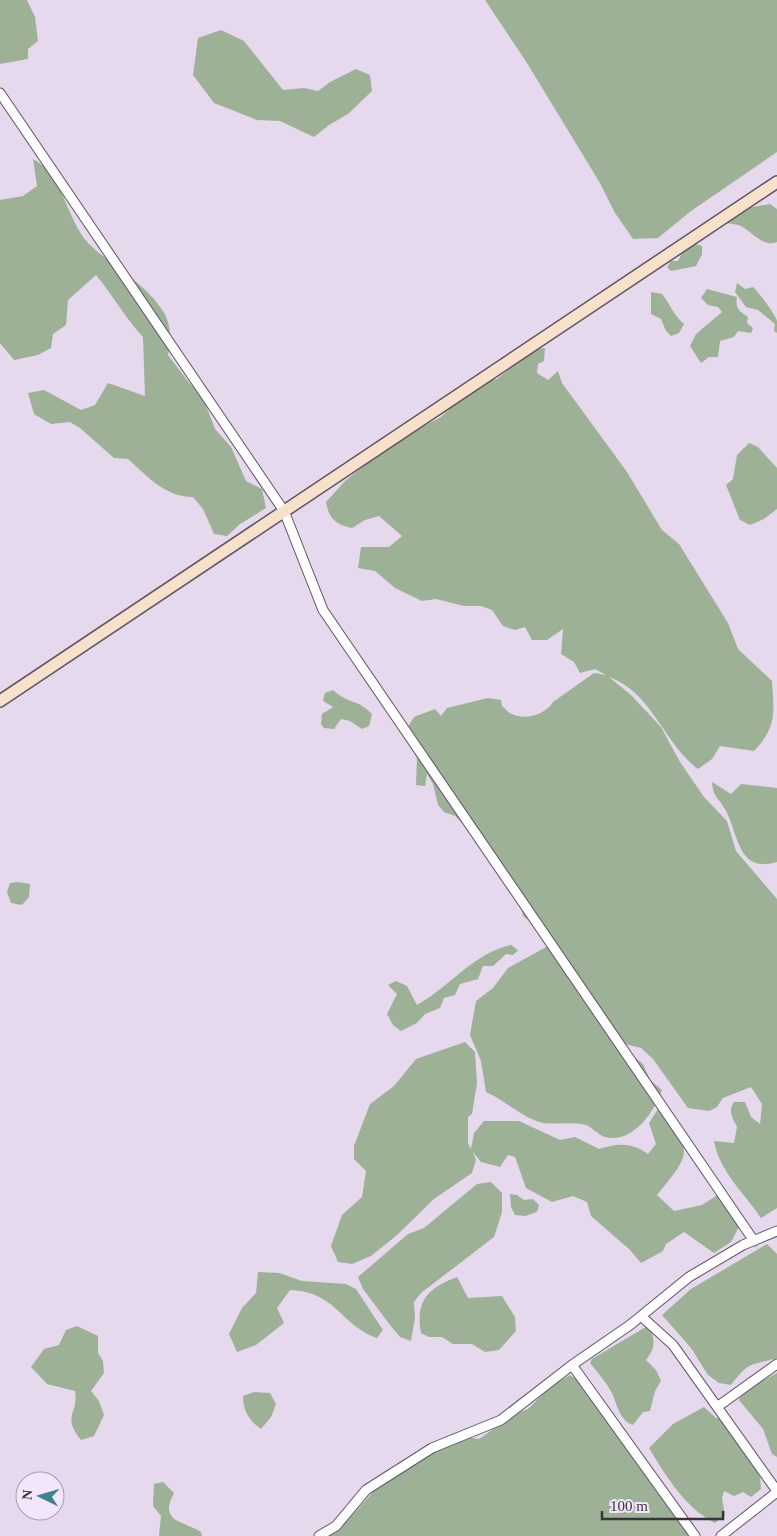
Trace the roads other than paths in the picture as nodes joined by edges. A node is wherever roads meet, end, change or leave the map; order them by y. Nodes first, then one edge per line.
1 (0, 93) edge
2 (777, 182) edge
3 (284, 511) junction
4 (0, 701) edge
5 (777, 1232) edge
6 (754, 1241) junction
7 (641, 1316) junction
8 (777, 1364) edge
9 (572, 1365) junction
10 (717, 1407) junction
11 (777, 1491) edge
12 (319, 1536) edge
13 (695, 1536) edge
14 (722, 1536) edge

1 - 3 street
2 - 3 street
3 - 4 street
3 - 6 street
5 - 6 street
6 - 7 street
7 - 9 street
7 - 10 street
8 - 10 street
9 - 12 street
9 - 13 street
10 - 11 street
11 - 14 street

